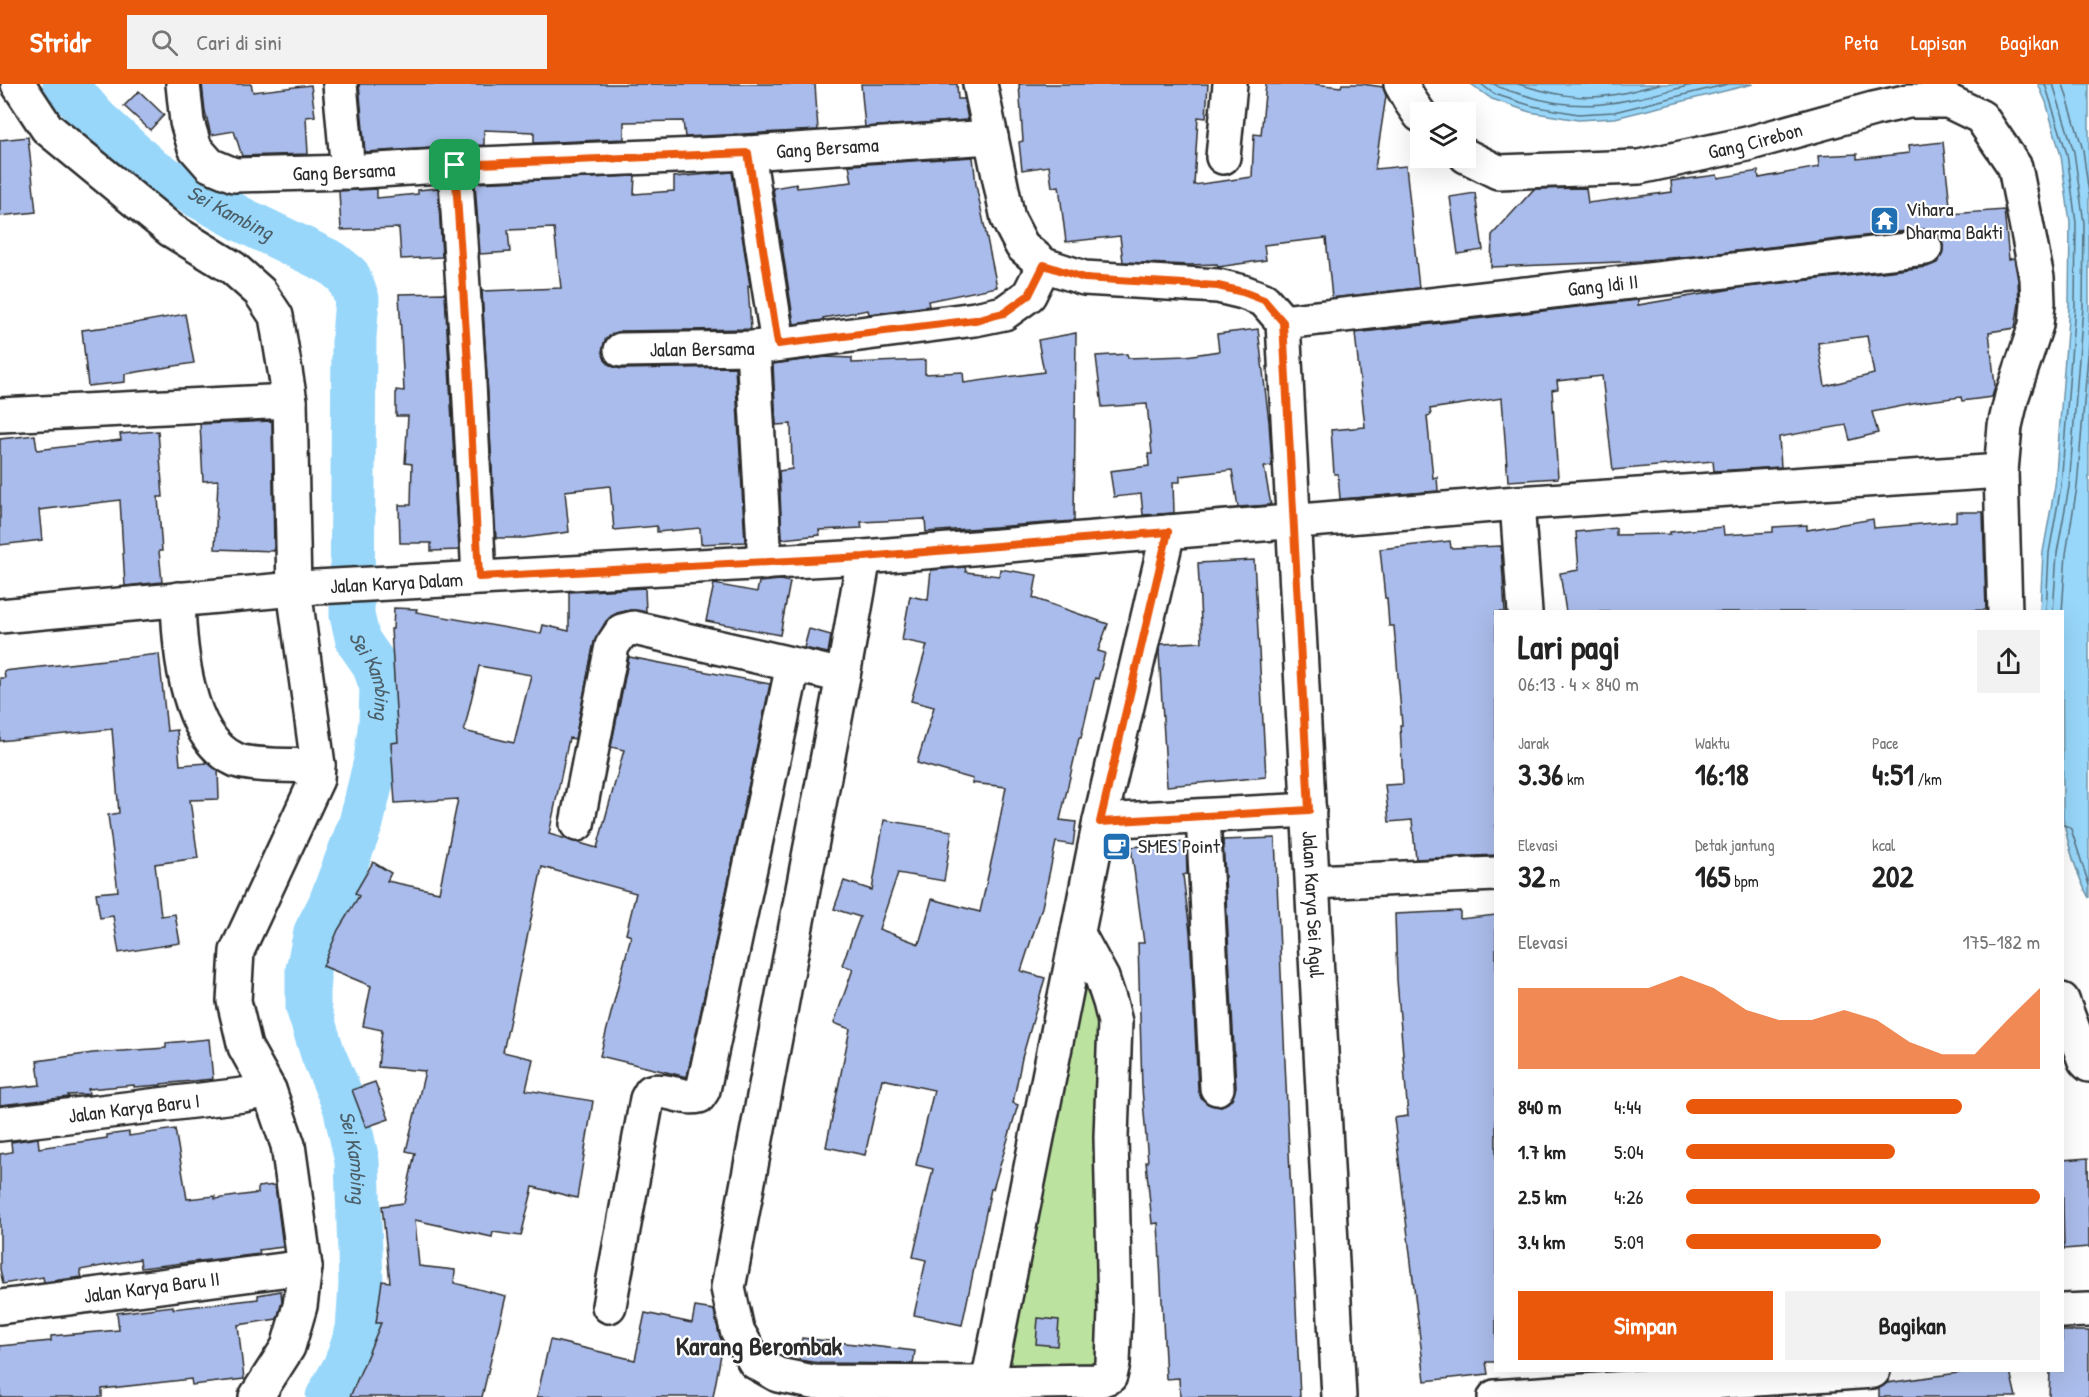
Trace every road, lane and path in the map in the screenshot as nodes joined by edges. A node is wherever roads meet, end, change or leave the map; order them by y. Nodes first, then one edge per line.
1 (18, 84) edge
2 (183, 84) edge
3 (340, 84) edge
4 (980, 84) edge
5 (1230, 84) edge
6 (1401, 84) edge
7 (1411, 102) edge
8 (991, 137) junction
9 (748, 153) junction
10 (1223, 157) dead end
11 (1476, 161) edge
12 (455, 165) junction
13 (348, 172) junction
14 (1925, 248) dead end
15 (1044, 265) junction
16 (1283, 322) junction
17 (765, 346) junction
18 (621, 350) dead end
19 (290, 401) junction
20 (0, 415) edge
21 (2001, 471) junction
22 (1517, 503) junction
23 (1294, 522) junction
24 (1168, 532) junction
25 (864, 557) junction
26 (765, 563) junction
27 (479, 577) junction
28 (305, 588) junction
29 (178, 599) junction
30 (1525, 610) edge
31 (2005, 610) edge
32 (0, 616) edge
33 (794, 665) junction
34 (843, 676) junction
35 (318, 765) junction
36 (1309, 810) junction
37 (1203, 816) junction
38 (1100, 822) junction
39 (577, 824) dead end
40 (1494, 874) edge
41 (1313, 882) junction
42 (1078, 934) junction
43 (2064, 1005) edge
44 (2089, 1065) edge
45 (1217, 1088) dead end
46 (269, 1090) junction
47 (0, 1124) edge
48 (305, 1267) junction
49 (609, 1306) dead end
50 (0, 1307) edge
51 (2089, 1310) edge
52 (2064, 1311) edge
53 (1855, 1372) edge
54 (1874, 1372) edge
55 (988, 1383) junction
56 (1576, 1387) edge
57 (813, 1389) edge
58 (256, 1397) edge
59 (1339, 1397) edge
60 (1495, 1397) edge
61 (1879, 1397) edge

1 - 19 street
2 - 13 street, Gang Bersama
3 - 13 street
4 - 8 street
5 - 10 street
6 - 7 street
8 - 9 street, Gang Bersama
8 - 15 street
9 - 12 street, Gang Bersama
9 - 17 street
11 - 21 street, Gang Cirebon
12 - 13 street, Gang Bersama
12 - 27 street
14 - 16 street, Gang Idi II
15 - 16 street
15 - 17 street, Jalan Bersama
16 - 23 street, Jalan Karya Sei Agul
17 - 18 street, Jalan Bersama
17 - 26 street
19 - 20 street
19 - 28 street
21 - 22 street, Jalan Karya Dalam
21 - 31 street
22 - 23 street, Jalan Karya Dalam
22 - 30 street
23 - 24 street, Jalan Karya Dalam
23 - 36 street, Jalan Karya Sei Agul
24 - 25 street, Jalan Karya Dalam
24 - 38 street
25 - 26 street, Jalan Karya Dalam
25 - 34 street
26 - 27 street, Jalan Karya Dalam
27 - 28 street, Jalan Karya Dalam
28 - 29 street, Jalan Karya Dalam
28 - 35 street
29 - 32 street, Jalan Karya Dalam
29 - 35 street
33 - 34 street
33 - 39 street
33 - 49 street
34 - 57 street
35 - 46 street
36 - 37 street
36 - 41 street, Jalan Karya Sei Agul
37 - 38 street
37 - 45 street
38 - 42 street
40 - 41 street
41 - 59 street, Jalan Karya Sei Agul
42 - 55 street
42 - 55 street
43 - 44 street
46 - 47 street, Jalan Karya Baru I
46 - 48 street
48 - 50 street, Jalan Karya Baru II
48 - 58 street
51 - 52 street
53 - 56 street
54 - 61 street
55 - 57 street
56 - 60 street

